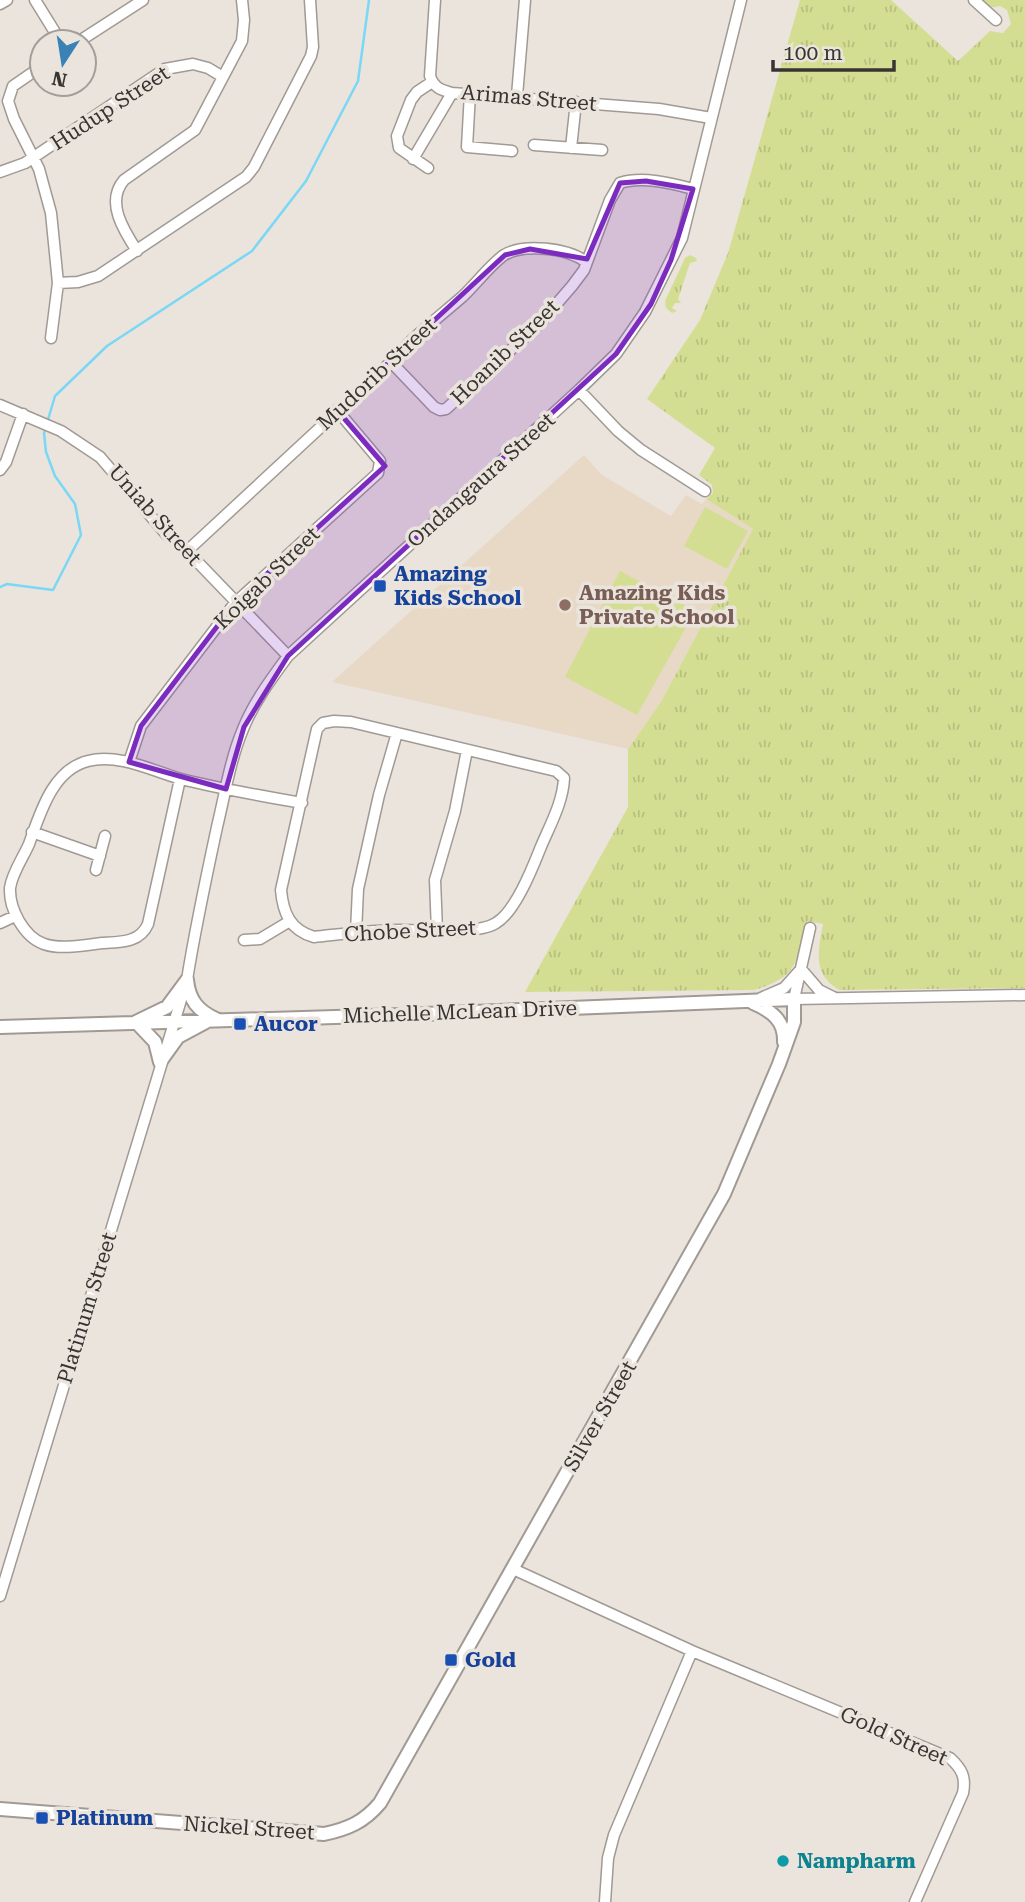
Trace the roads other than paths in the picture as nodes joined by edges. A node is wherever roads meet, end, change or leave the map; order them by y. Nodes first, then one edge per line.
1 (7, 0) edge
2 (35, 0) edge
3 (143, 0) edge
4 (242, 0) edge
5 (310, 0) edge
6 (435, 0) edge
7 (525, 0) edge
8 (741, 0) edge
9 (974, 0) edge
10 (0, 5) edge
11 (996, 20) dead end
12 (52, 28) edge
13 (98, 29) edge
14 (28, 76) edge
15 (223, 77) junction
16 (432, 82) junction
17 (452, 93) junction
18 (470, 93) junction
19 (517, 96) junction
20 (576, 102) junction
21 (711, 118) junction
22 (534, 145) dead end
23 (571, 148) junction
24 (602, 150) dead end
25 (512, 152) dead end
26 (33, 157) junction
27 (413, 159) junction
28 (428, 168) dead end
29 (0, 172) edge
30 (693, 189) junction
31 (137, 251) junction
32 (586, 262) junction
33 (58, 284) junction
34 (51, 338) dead end
35 (391, 362) junction
36 (579, 390) junction
37 (0, 405) edge
38 (337, 410) junction
39 (23, 414) junction
40 (0, 470) edge
41 (705, 491) dead end
42 (187, 551) junction
43 (235, 604) junction
44 (288, 656) junction
45 (397, 733) junction
46 (467, 750) junction
47 (129, 762) junction
48 (180, 779) junction
49 (226, 789) junction
50 (302, 803) junction
51 (32, 832) junction
52 (104, 836) dead end
53 (100, 856) junction
54 (96, 870) dead end
55 (15, 916) junction
56 (290, 921) junction
57 (0, 923) edge
58 (810, 928) dead end
59 (437, 931) junction
60 (356, 932) junction
61 (244, 940) dead end
62 (801, 969) junction
63 (187, 980) junction
64 (1025, 995) edge
65 (794, 999) junction
66 (838, 1000) junction
67 (751, 1002) junction
68 (217, 1019) junction
69 (174, 1020) junction
70 (136, 1022) junction
71 (0, 1027) edge
72 (784, 1046) junction
73 (160, 1062) junction
74 (513, 1569) junction
75 (0, 1596) edge
76 (692, 1651) junction
77 (0, 1809) edge
78 (369, 1816) joint
79 (605, 1902) edge
80 (915, 1902) edge

1 - 10 street
2 - 12 street
3 - 13 street
4 - 15 street
5 - 31 street
6 - 16 street, Arimas Street
7 - 19 street
8 - 21 street, Ondangaura Street
9 - 11 street
14 - 26 street
15 - 26 street, Hudup Street
15 - 31 street
16 - 17 street, Arimas Street
16 - 27 street
17 - 18 street, Arimas Street
17 - 27 street
18 - 19 street, Arimas Street
18 - 25 street
19 - 20 street, Arimas Street
20 - 21 street, Arimas Street
20 - 23 street
21 - 30 street, Ondangaura Street
22 - 23 street
23 - 24 street
26 - 29 street, Hudup Street
26 - 33 street
27 - 28 street
30 - 32 street, Hoanib Street
30 - 36 street, Ondangaura Street
31 - 33 street
32 - 35 street, Mudorib Street
32 - 35 street, Hoanib Street
33 - 34 street
35 - 38 street, Mudorib Street
36 - 41 street
36 - 44 street, Ondangaura Street
37 - 39 street, Uniab Street
38 - 42 street, Mudorib Street
38 - 43 street, Koigab Street
39 - 40 street
39 - 42 street, Uniab Street
42 - 43 street, Uniab Street
43 - 44 street, Uniab Street
43 - 47 street, Koigab Street
44 - 49 street, Ondangaura Street
45 - 46 street, Chobe Street
45 - 50 street, Chobe Street
45 - 60 street
46 - 59 street
46 - 59 street, Chobe Street
47 - 48 street
47 - 51 street
48 - 49 street
48 - 55 street
49 - 50 street
49 - 63 street, Ondangaura Street
50 - 56 street, Chobe Street
51 - 53 street
51 - 55 street
52 - 53 street
53 - 54 street
55 - 57 street
56 - 60 street, Chobe Street
56 - 61 street
58 - 62 street
59 - 60 street, Chobe Street
62 - 65 street
62 - 66 street
62 - 67 street
63 - 68 street
63 - 69 street, Ondangaura Street
63 - 70 street
64 - 66 street
65 - 66 street
65 - 67 street, Michelle McLean Drive
65 - 72 street, Silver Street
67 - 68 street, Michelle McLean Drive
67 - 72 street
68 - 69 street, Michelle McLean Drive
68 - 73 street
69 - 70 street, Michelle McLean Drive
69 - 73 street, Platinum Street
70 - 71 street, Michelle McLean Drive
70 - 73 street
72 - 74 street, Silver Street
73 - 75 street, Platinum Street
74 - 76 street, Gold Street
74 - 78 street, Silver Street
76 - 79 street
76 - 80 street, Gold Street
77 - 78 street, Nickel Street

